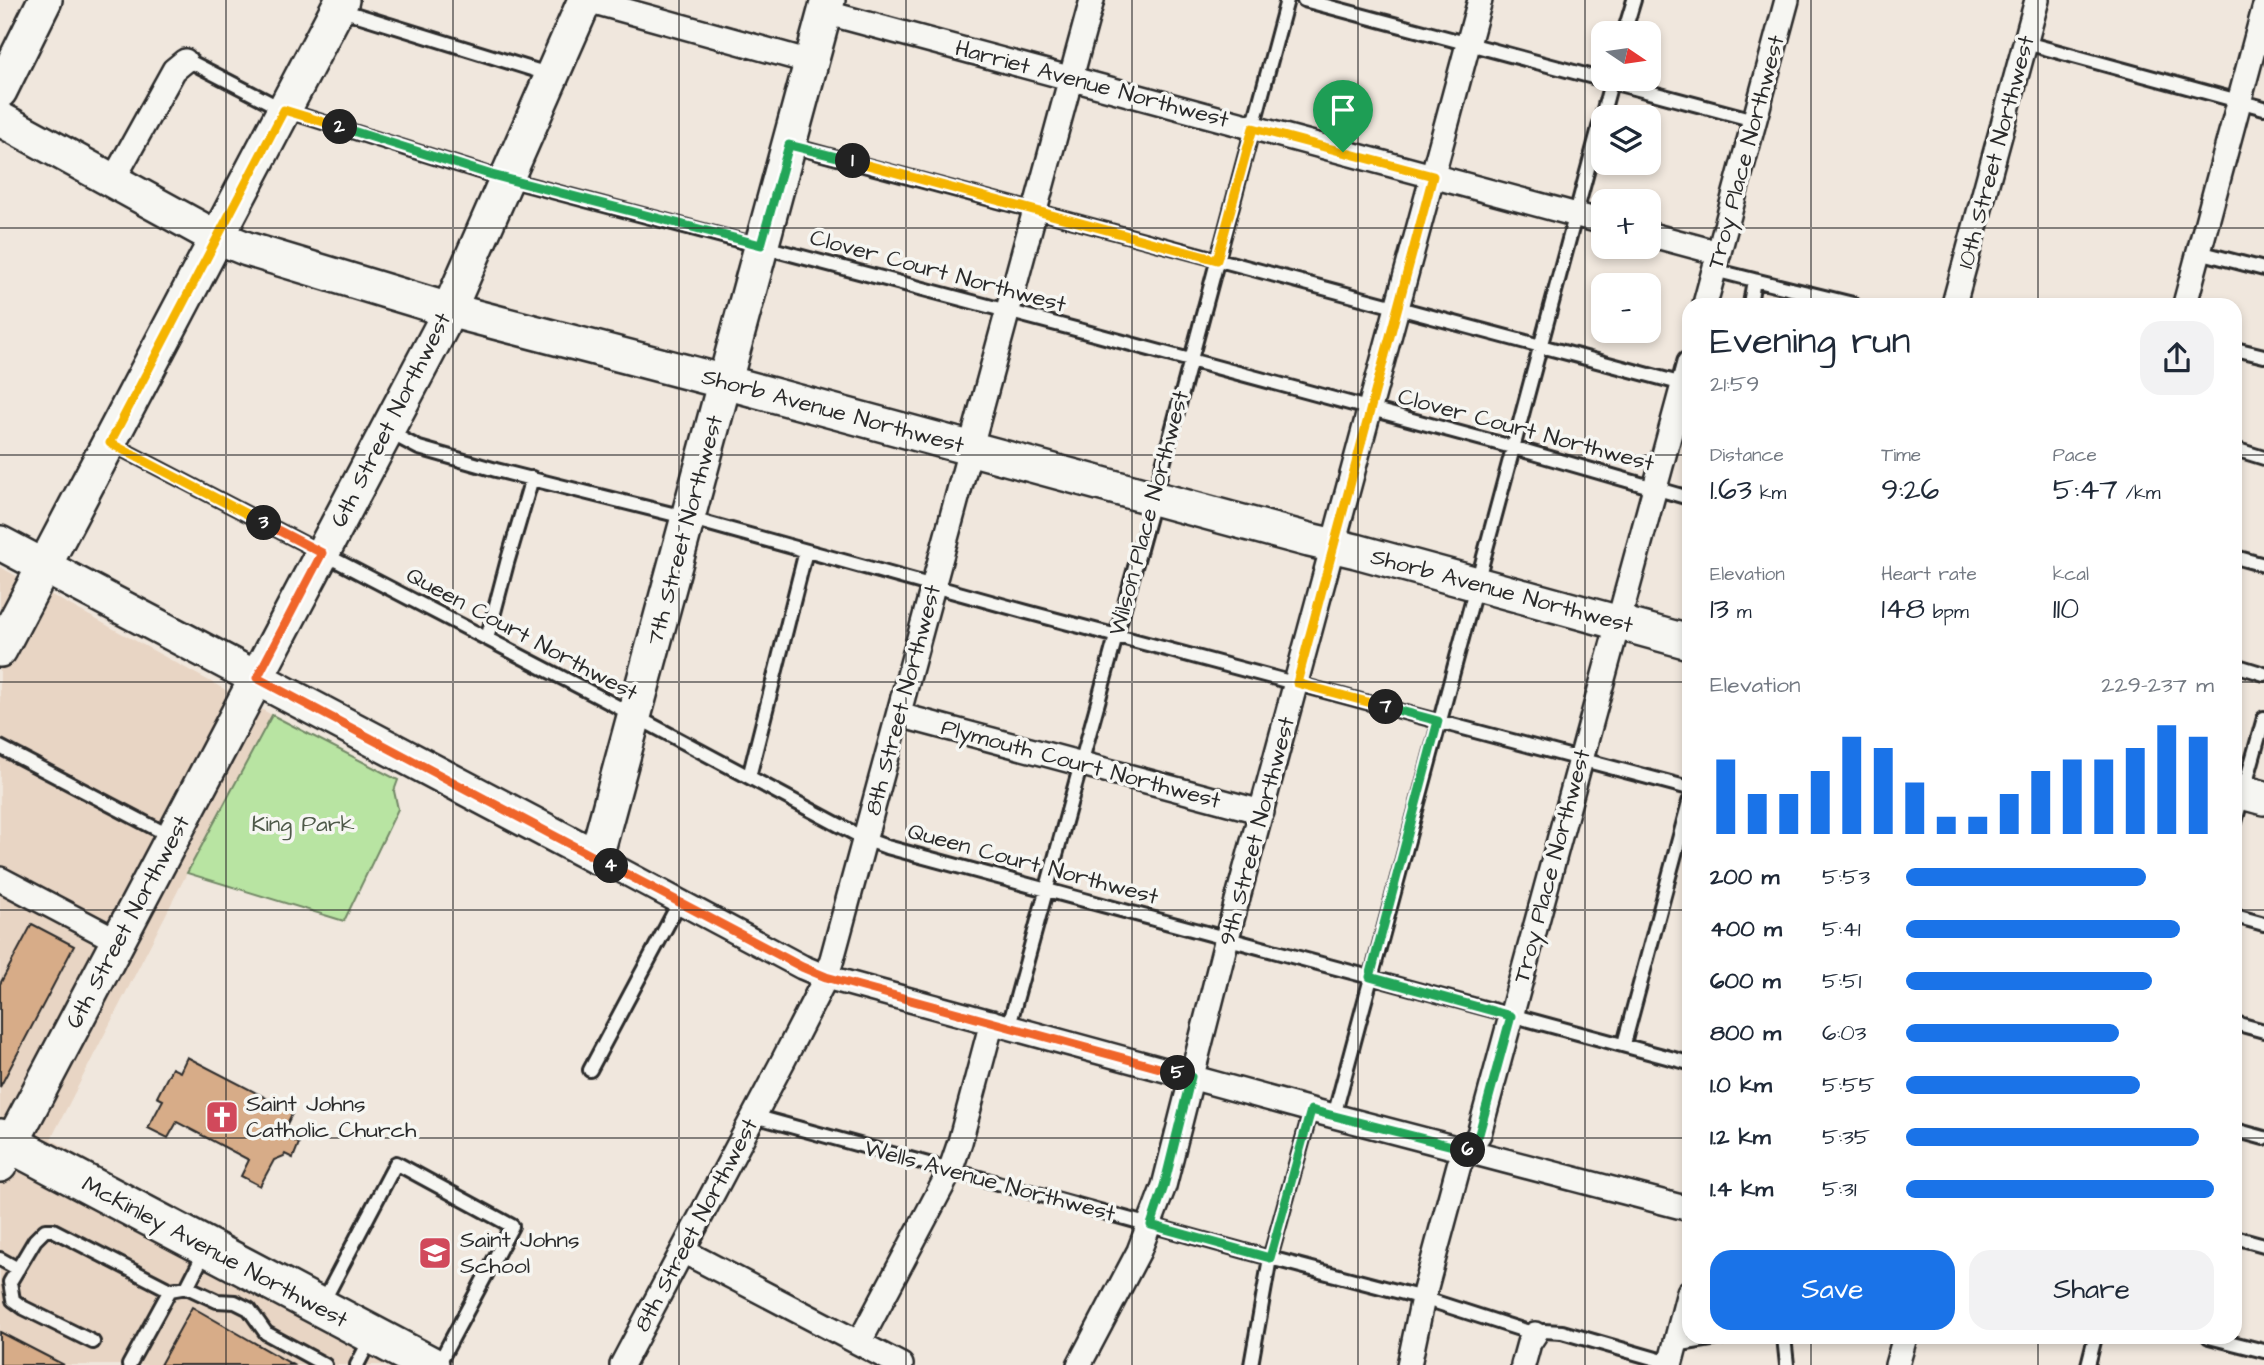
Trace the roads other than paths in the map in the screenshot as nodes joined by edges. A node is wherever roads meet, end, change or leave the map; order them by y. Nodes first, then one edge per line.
1 (45, 0) edge
2 (586, 0) edge
3 (1093, 0) edge
4 (1287, 0) edge
5 (1304, 0) edge
6 (1480, 0) edge
7 (1634, 0) edge
8 (1787, 0) edge
9 (2037, 0) edge
10 (340, 4) edge
11 (826, 6) edge
12 (2264, 9) edge
13 (1628, 21) edge
14 (1468, 43) junction
15 (2026, 43) junction
16 (185, 61) joint
17 (811, 62) junction
18 (553, 75) junction
19 (1591, 75) edge
20 (1072, 78) junction
21 (0, 91) edge
22 (1608, 91) edge
23 (1650, 91) edge
24 (2239, 102) junction
25 (2264, 108) edge
26 (284, 110) junction
27 (0, 120) edge
28 (1754, 120) junction
29 (1253, 128) junction
30 (789, 145) junction
31 (1433, 176) junction
32 (507, 179) junction
33 (112, 182) junction
34 (1037, 211) junction
35 (1576, 214) junction
36 (1591, 218) edge
37 (219, 238) junction
38 (1661, 239) edge
39 (761, 245) junction
40 (2199, 252) junction
41 (1217, 260) junction
42 (1717, 262) junction
43 (2264, 270) edge
44 (1754, 279) junction
45 (1707, 298) edge
46 (1751, 298) edge
47 (1829, 298) edge
48 (1956, 298) edge
49 (2187, 298) edge
50 (1397, 308) junction
51 (449, 310) junction
52 (1009, 313) junction
53 (1539, 346) junction
54 (2242, 350) edge
55 (2264, 356) edge
56 (1191, 360) junction
57 (1682, 371) edge
58 (724, 382) junction
59 (1682, 390) edge
60 (1370, 409) junction
61 (386, 431) junction
62 (110, 443) junction
63 (1512, 447) junction
64 (972, 448) junction
65 (2242, 452) edge
66 (2264, 458) edge
67 (532, 478) junction
68 (1655, 486) junction
69 (1682, 496) edge
70 (1154, 498) junction
71 (688, 518) junction
72 (0, 543) edge
73 (1334, 545) junction
74 (806, 551) junction
75 (322, 553) junction
76 (2242, 559) edge
77 (2264, 565) edge
78 (44, 566) junction
79 (1476, 583) junction
80 (935, 585) junction
81 (1618, 623) junction
82 (1115, 635) junction
83 (487, 639) junction
84 (1682, 640) edge
85 (0, 650) edge
86 (2242, 668) edge
87 (2264, 674) edge
88 (257, 678) junction
89 (1297, 683) junction
90 (899, 715) junction
91 (634, 717) junction
92 (2264, 718) edge
93 (1438, 721) junction
94 (0, 747) edge
95 (1581, 759) junction
96 (1081, 764) junction
97 (749, 777) junction
98 (1682, 786) edge
99 (2244, 801) edge
100 (1262, 812) junction
101 (1682, 828) edge
102 (173, 838) junction
103 (865, 839) junction
104 (596, 858) junction
105 (0, 879) edge
106 (1047, 890) junction
107 (679, 903) junction
108 (2242, 918) edge
109 (2264, 924) edge
110 (1227, 938) junction
111 (118, 941) junction
112 (826, 977) junction
113 (1370, 977) junction
114 (1511, 1016) junction
115 (1000, 1024) junction
116 (2242, 1025) edge
117 (2264, 1031) edge
118 (1624, 1044) junction
119 (1682, 1061) edge
120 (590, 1070) dead end
121 (1191, 1077) junction
122 (1311, 1110) junction
123 (754, 1116) junction
124 (1334, 1116) junction
125 (2242, 1132) edge
126 (2264, 1138) edge
127 (4, 1149) edge
128 (1468, 1151) junction
129 (950, 1171) junction
130 (1682, 1207) edge
131 (1151, 1225) junction
132 (2242, 1239) edge
133 (2264, 1245) edge
134 (207, 1248) junction
135 (682, 1251) junction
136 (1270, 1258) junction
137 (0, 1259) edge
138 (18, 1269) junction
139 (187, 1287) junction
140 (170, 1290) junction
141 (1423, 1298) junction
142 (320, 1307) junction
143 (1682, 1318) edge
144 (1535, 1334) junction
145 (93, 1342) dead end
146 (859, 1343) junction
147 (1706, 1344) edge
148 (1785, 1344) edge
149 (1903, 1344) edge
150 (2093, 1344) edge
151 (2236, 1344) edge
152 (365, 1350) edge
153 (2264, 1351) edge
154 (1671, 1358) edge
155 (129, 1365) edge
156 (325, 1365) edge
157 (430, 1365) edge
158 (438, 1365) edge
159 (622, 1365) edge
160 (901, 1365) edge
161 (1079, 1365) edge
162 (1250, 1365) edge
163 (1409, 1365) edge
164 (1523, 1365) edge
165 (1787, 1365) edge
166 (1898, 1365) edge
167 (2088, 1365) edge

1 - 21 street
2 - 17 street
2 - 18 street, 6th Street Northwest
3 - 20 street, 8th Street Northwest
4 - 29 lane, Wilson Place Northwest
5 - 14 lane
6 - 14 street, 9th Street Northwest
7 - 13 lane
8 - 28 street, Troy Place Northwest
9 - 15 street, 10th Street Northwest
10 - 18 lane
10 - 26 street
11 - 17 street, 7th Street Northwest
11 - 20 street, Harriet Avenue Northwest
12 - 24 street
14 - 19 lane
14 - 31 street, 9th Street Northwest
15 - 24 lane
15 - 48 street, 10th Street Northwest
16 - 26 lane, Clover Court Northwest
16 - 33 street
17 - 30 street, 7th Street Northwest
18 - 32 street, 6th Street Northwest
20 - 29 street, Harriet Avenue Northwest
20 - 34 street, 8th Street Northwest
22 - 35 lane
23 - 28 lane
24 - 25 lane
24 - 40 street
26 - 32 lane, Clover Court Northwest
26 - 37 street
27 - 33 street, Shorb Avenue Northwest
28 - 42 street, Troy Place Northwest
29 - 31 street, Harriet Avenue Northwest
29 - 41 lane, Wilson Place Northwest
30 - 34 lane
30 - 39 street, 7th Street Northwest
31 - 35 street, Harriet Avenue Northwest
31 - 50 street, 9th Street Northwest
32 - 39 lane, Clover Court Northwest
32 - 51 street, 6th Street Northwest
33 - 37 street, Shorb Avenue Northwest
34 - 41 lane
34 - 52 street, 8th Street Northwest
35 - 36 street, Harriet Avenue Northwest
35 - 53 lane
37 - 51 street, Shorb Avenue Northwest
37 - 62 street
38 - 42 street
39 - 52 lane, Clover Court Northwest
39 - 58 street, 7th Street Northwest
40 - 43 lane
40 - 49 street
41 - 50 lane
41 - 56 lane, Wilson Place Northwest
42 - 44 lane
42 - 45 street, Troy Place Northwest
44 - 46 lane
44 - 47 lane
50 - 53 lane
50 - 60 street, 9th Street Northwest
51 - 58 street, Shorb Avenue Northwest
51 - 61 street, 6th Street Northwest
52 - 56 lane, Clover Court Northwest
52 - 64 street, 8th Street Northwest
53 - 57 lane
53 - 63 lane
54 - 55 lane
56 - 60 lane, Clover Court Northwest
56 - 70 lane, Wilson Place Northwest
58 - 64 street, Shorb Avenue Northwest
58 - 71 street, 7th Street Northwest
59 - 68 street, Troy Place Northwest
60 - 63 lane, Clover Court Northwest
60 - 73 street, 9th Street Northwest
61 - 67 lane
61 - 75 street, 6th Street Northwest
62 - 75 lane, Queen Court Northwest
62 - 78 street
63 - 68 lane, Clover Court Northwest
63 - 79 lane
64 - 70 street, Shorb Avenue Northwest
64 - 80 street, 8th Street Northwest
65 - 66 lane
67 - 71 lane
67 - 83 lane
68 - 69 lane, Clover Court Northwest
68 - 81 street, Troy Place Northwest
70 - 73 street, Shorb Avenue Northwest
70 - 82 lane, Wilson Place Northwest
71 - 74 lane
71 - 91 street, 7th Street Northwest
72 - 78 street
73 - 79 street, Shorb Avenue Northwest
73 - 89 street, 9th Street Northwest
74 - 80 lane
74 - 97 lane
75 - 83 lane, Queen Court Northwest
75 - 88 street, 6th Street Northwest
76 - 77 lane
78 - 85 street
78 - 88 street
79 - 81 street, Shorb Avenue Northwest
79 - 93 lane
80 - 82 lane
80 - 90 street, 8th Street Northwest
81 - 84 street, Shorb Avenue Northwest
81 - 95 street, Troy Place Northwest
82 - 89 lane
82 - 96 lane, Wilson Place Northwest
83 - 91 lane, Queen Court Northwest
86 - 87 lane
88 - 102 street, 6th Street Northwest
88 - 104 street
89 - 93 lane
89 - 100 street, 9th Street Northwest
90 - 96 street, Plymouth Court Northwest
90 - 103 street, 8th Street Northwest
91 - 97 lane, Queen Court Northwest
91 - 104 street, 7th Street Northwest
92 - 99 lane
93 - 95 lane
93 - 113 lane
94 - 102 lane
95 - 98 lane
95 - 114 street, Troy Place Northwest
96 - 100 street, Plymouth Court Northwest
96 - 106 lane, Wilson Place Northwest
97 - 103 lane, Queen Court Northwest
100 - 110 street, 9th Street Northwest
101 - 118 lane
102 - 111 street, 6th Street Northwest
103 - 106 lane, Queen Court Northwest
103 - 112 street, 8th Street Northwest
104 - 107 street
105 - 111 street
106 - 110 lane, Queen Court Northwest
106 - 115 lane, Wilson Place Northwest
107 - 112 street
107 - 120 lane
108 - 109 lane
110 - 113 lane, Queen Court Northwest
110 - 121 street, 9th Street Northwest
111 - 127 street, 6th Street Northwest
112 - 115 street
112 - 123 street, 8th Street Northwest
113 - 114 lane, Queen Court Northwest
113 - 124 lane
114 - 118 lane, Queen Court Northwest
114 - 128 street, Troy Place Northwest
115 - 121 street
115 - 129 street, Wilson Place Northwest
116 - 117 lane
118 - 119 lane, Queen Court Northwest
121 - 122 street
121 - 131 street, 9th Street Northwest
122 - 124 street
122 - 136 lane
123 - 129 lane, Wells Avenue Northwest
123 - 135 street, 8th Street Northwest
124 - 128 street
125 - 126 lane
127 - 134 main road, McKinley Avenue Northwest
128 - 130 street
128 - 141 street, Troy Place Northwest
129 - 131 lane, Wells Avenue Northwest
129 - 146 street, Wilson Place Northwest
131 - 136 lane, Wells Avenue Northwest
131 - 161 street, 9th Street Northwest
132 - 133 lane
134 - 139 lane
134 - 142 main road, McKinley Avenue Northwest
135 - 146 street
135 - 159 street, 8th Street Northwest
136 - 141 lane, Wells Avenue Northwest
136 - 162 lane
137 - 138 lane
138 - 140 lane
138 - 145 lane
139 - 140 lane
139 - 156 lane
140 - 155 lane
141 - 144 lane, Wells Avenue Northwest
141 - 163 street, Troy Place Northwest
142 - 152 main road, McKinley Avenue Northwest
142 - 158 lane
143 - 154 street
144 - 154 lane, Wells Avenue Northwest
144 - 164 street
146 - 160 street
147 - 154 lane, Wells Avenue Northwest
148 - 165 lane
149 - 166 street
150 - 167 lane
151 - 153 lane
152 - 157 main road, McKinley Avenue Northwest

